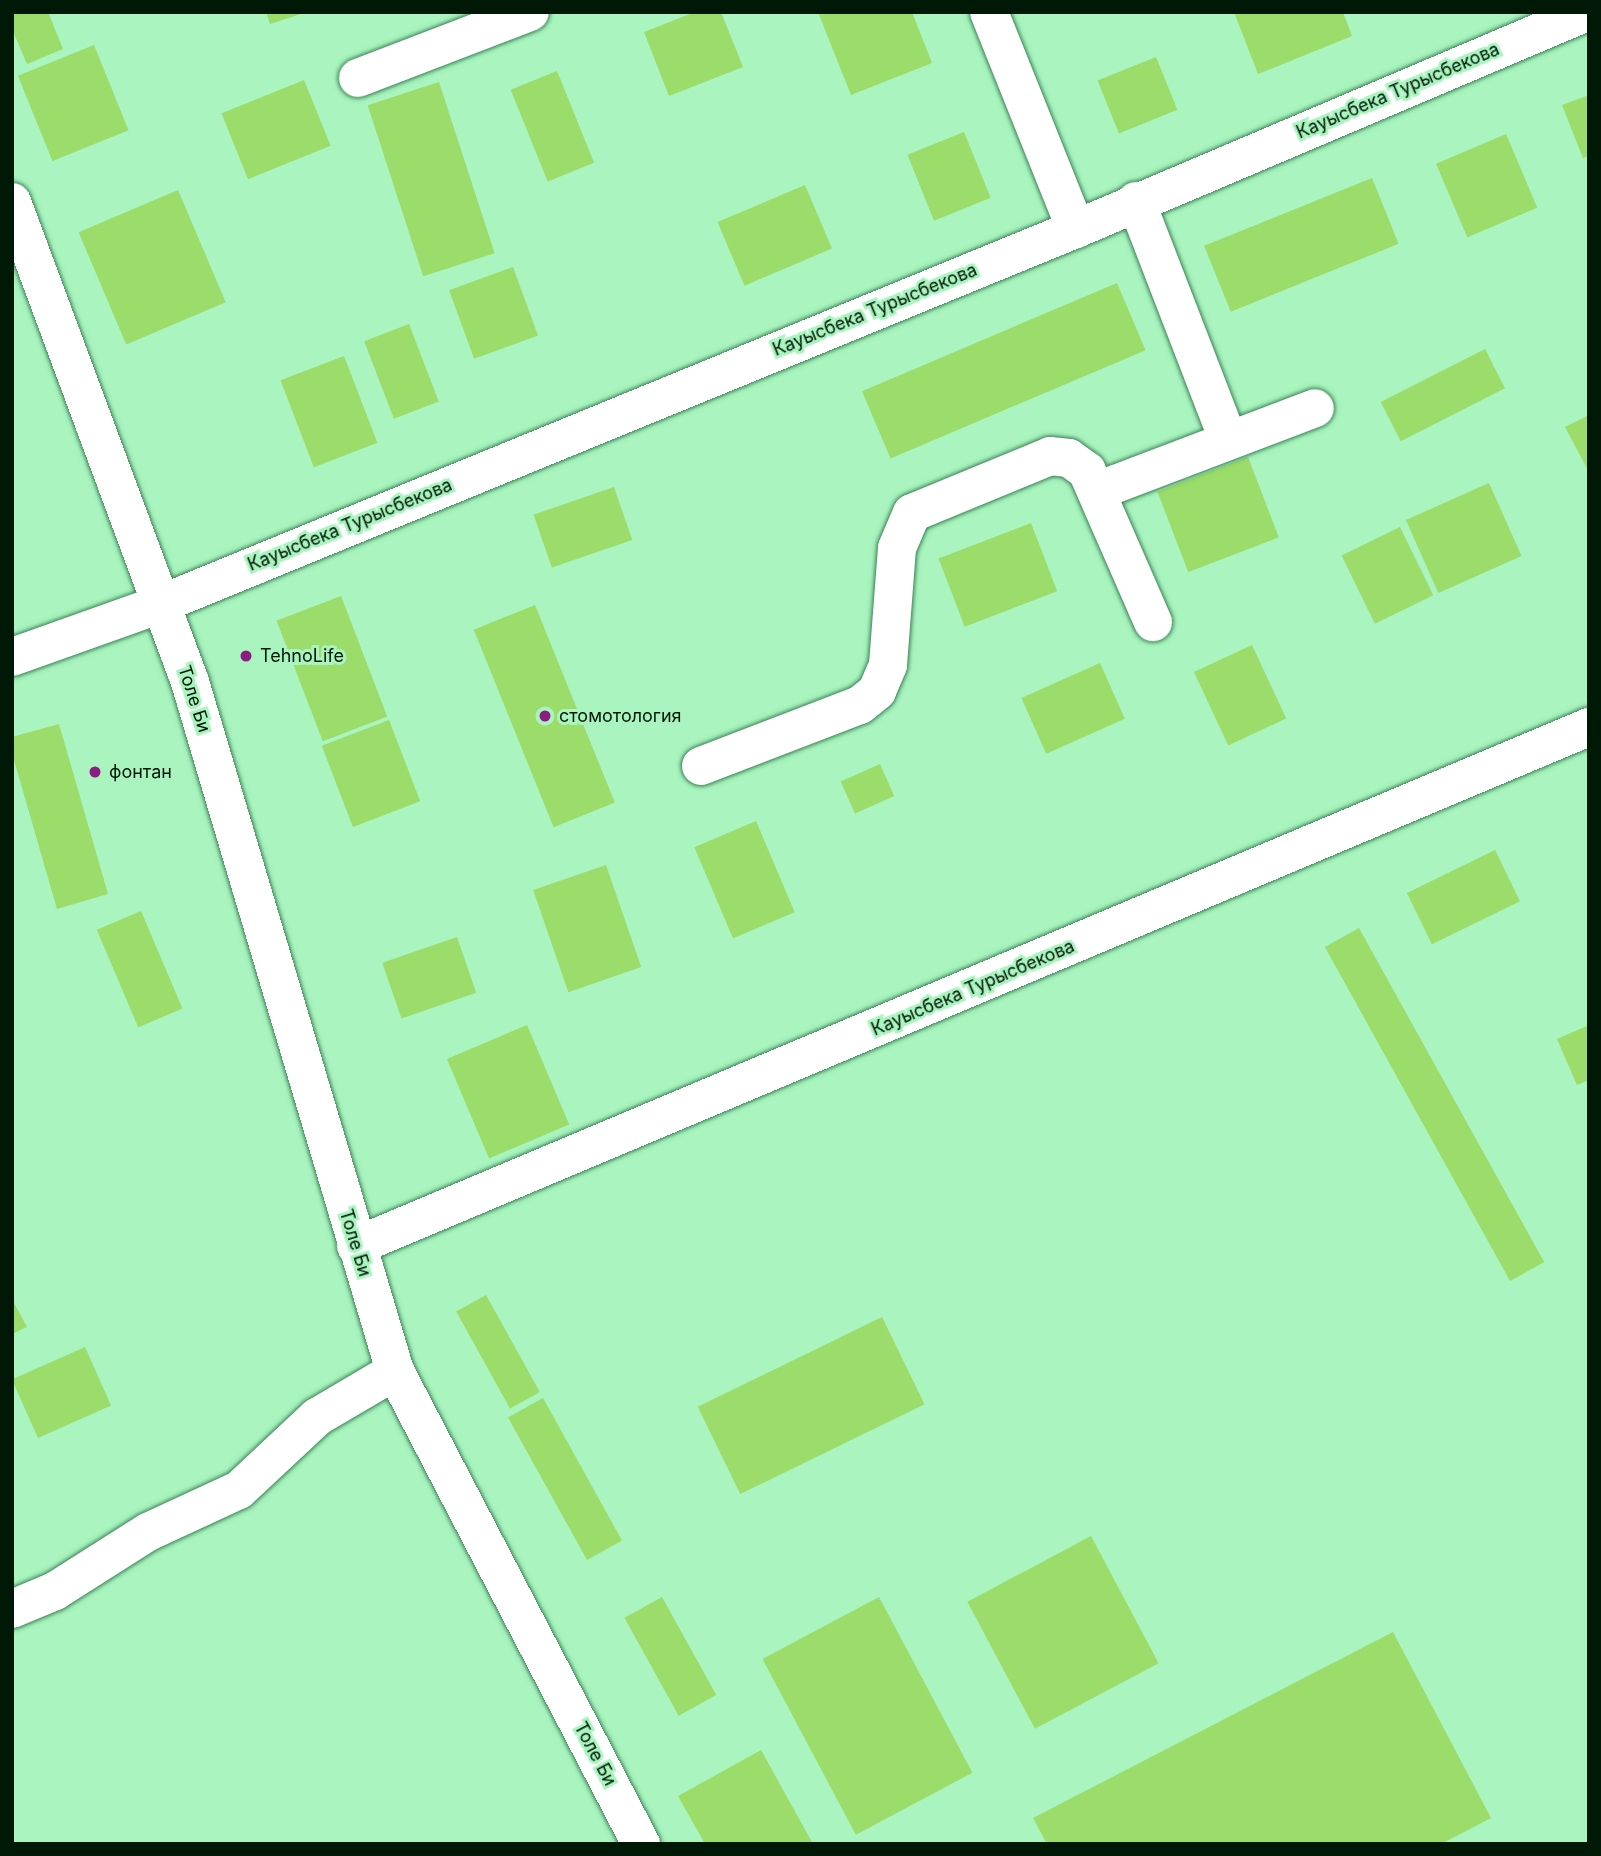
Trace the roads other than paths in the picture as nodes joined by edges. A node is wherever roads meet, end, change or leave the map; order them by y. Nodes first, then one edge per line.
1 (530, 12) edge
2 (989, 12) edge
3 (1587, 12) edge
4 (358, 78) dead end
5 (1136, 201) junction
6 (12, 202) edge
7 (1076, 229) junction
8 (1315, 408) dead end
9 (1228, 439) junction
10 (1097, 491) junction
11 (154, 587) junction
12 (1153, 622) dead end
13 (12, 657) edge
14 (1589, 727) edge
15 (701, 766) dead end
16 (356, 1246) junction
17 (395, 1371) junction
18 (12, 1609) edge
19 (641, 1844) edge

1 - 4 street
2 - 7 street
3 - 5 street, Кауысбека Турысбекова
5 - 7 street, Кауысбека Турысбекова
5 - 9 street
6 - 11 street, Толе Би
7 - 11 street, Кауысбека Турысбекова
8 - 9 street
9 - 10 street
10 - 12 street
10 - 15 street
11 - 13 street, Кауысбека Турысбекова
11 - 16 street, Толе Би
14 - 16 street, Кауысбека Турысбекова
16 - 17 street, Толе Би
17 - 18 street
17 - 19 street, Толе Би

